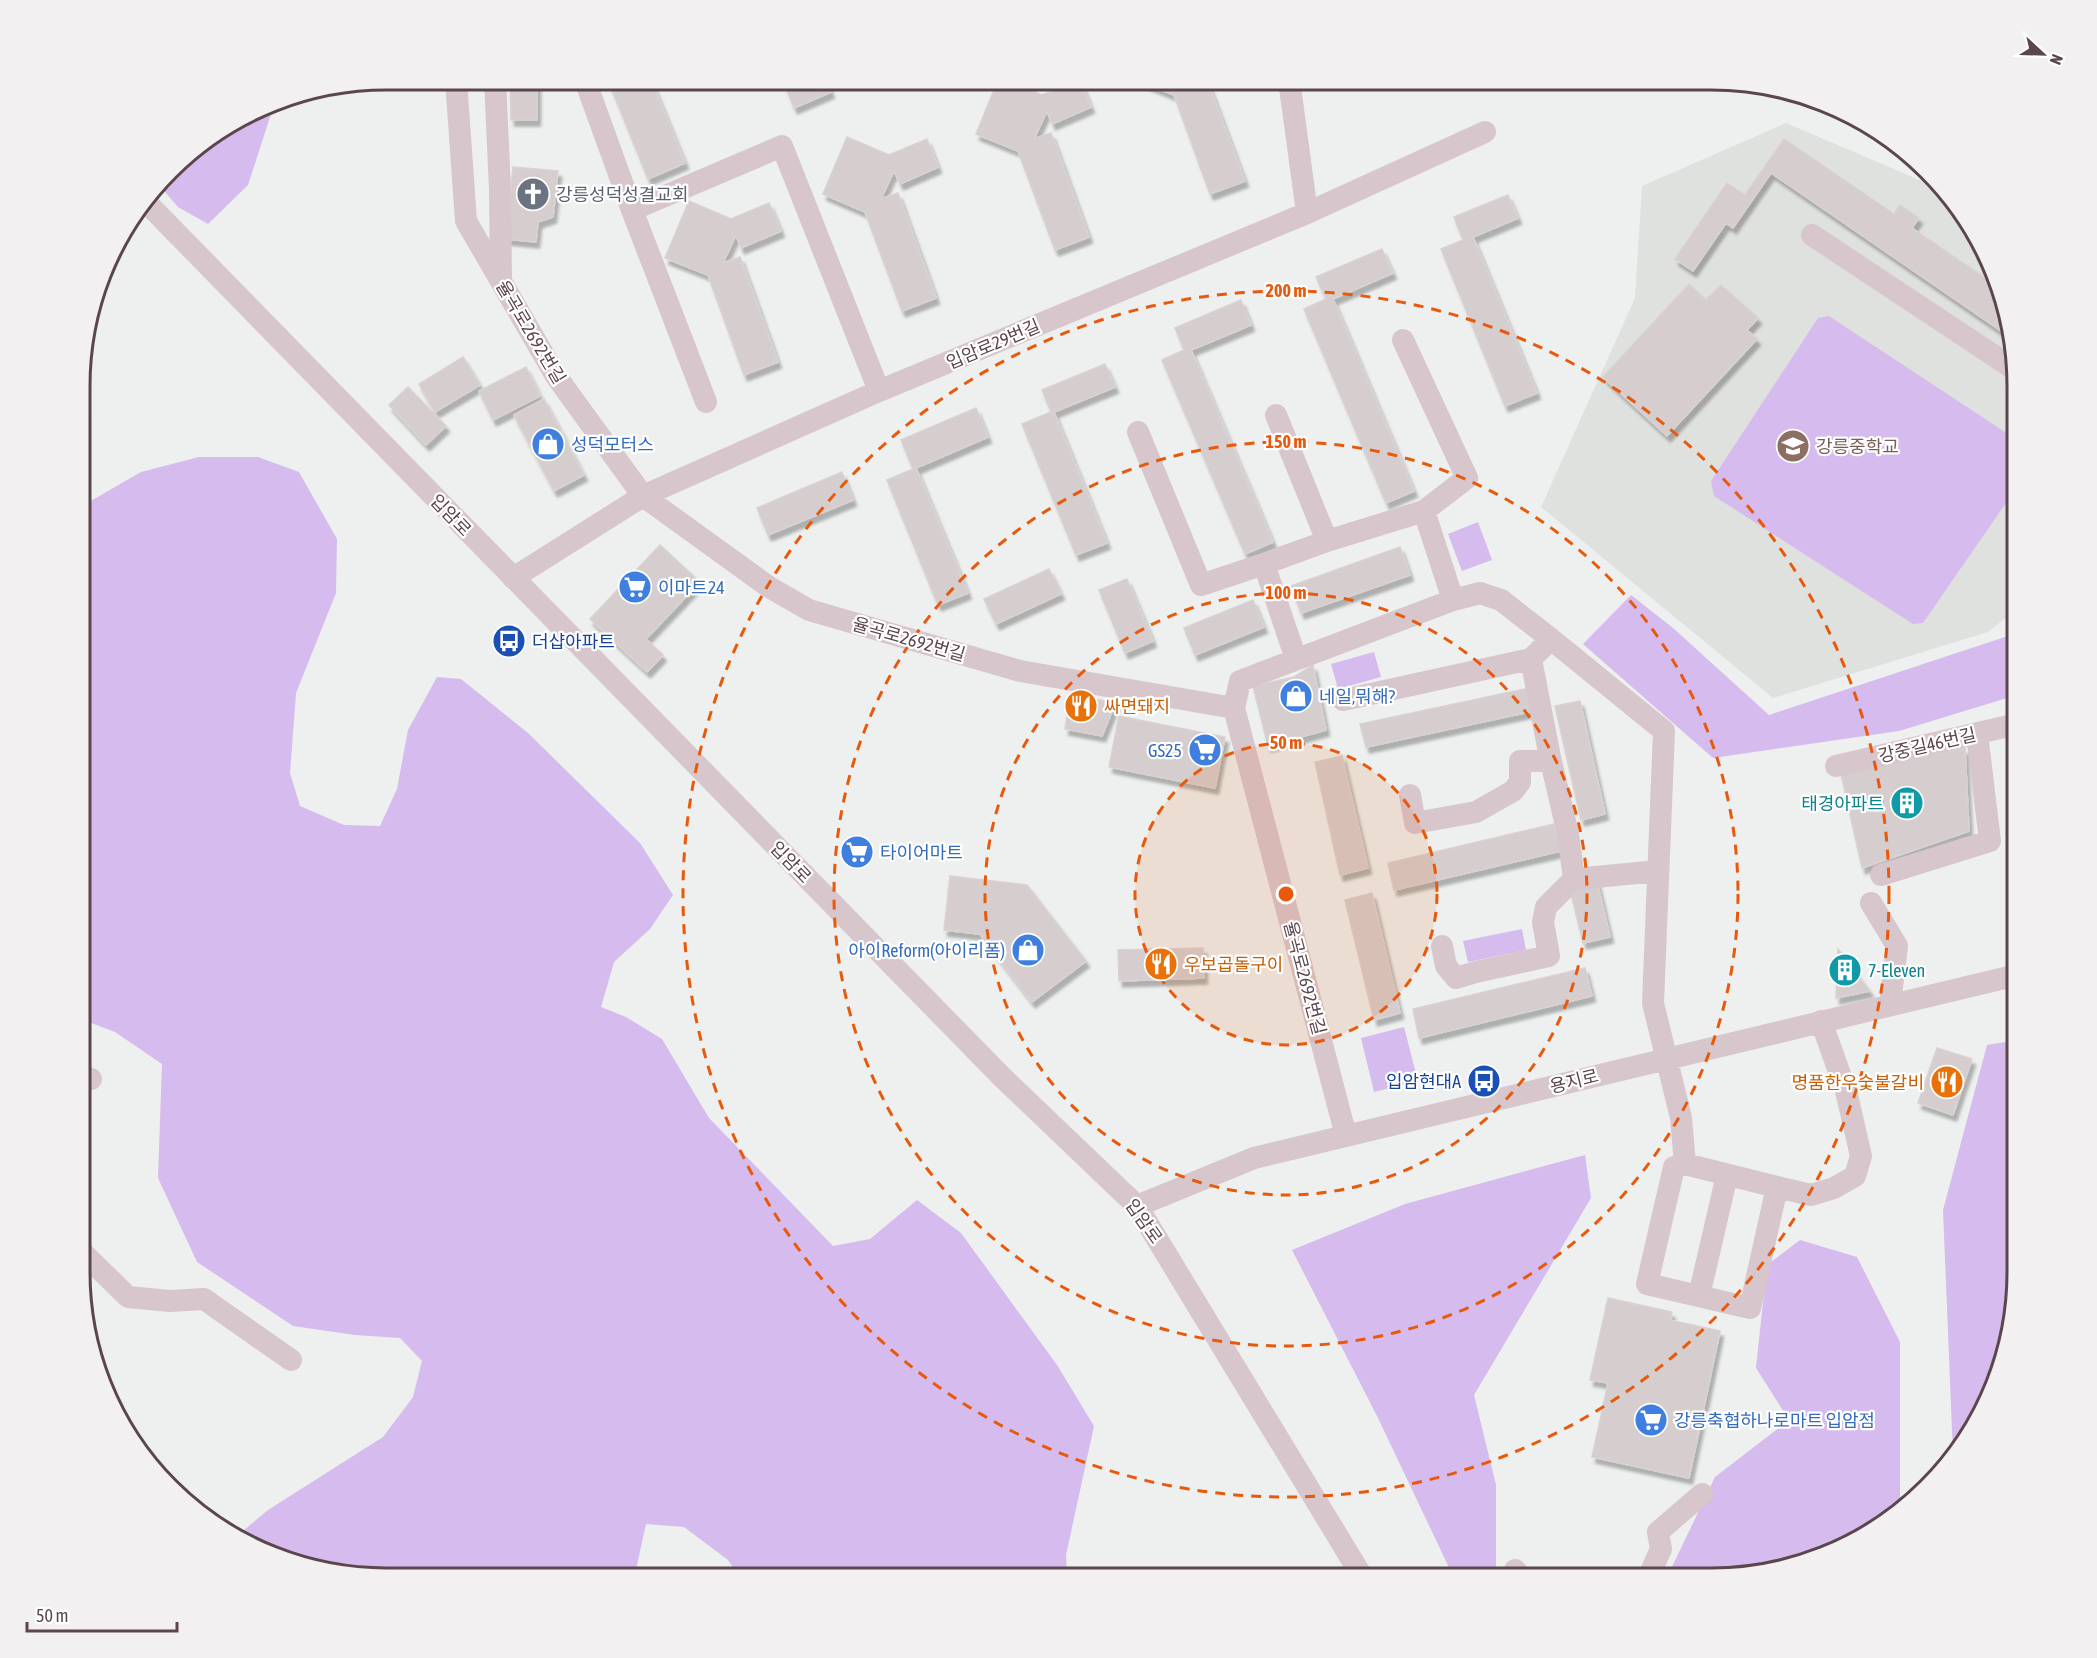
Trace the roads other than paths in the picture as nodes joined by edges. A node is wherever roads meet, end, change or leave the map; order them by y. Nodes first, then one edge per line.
1 (457, 90) edge
2 (495, 90) edge
3 (589, 90) edge
4 (1290, 90) edge
5 (1485, 132) dead end
6 (151, 207) edge
7 (632, 210) junction
8 (1307, 213) junction
9 (1812, 235) dead end
10 (501, 282) junction
11 (1403, 340) dead end
12 (2006, 364) edge
13 (879, 391) junction
14 (706, 402) dead end
15 (1276, 415) dead end
16 (1138, 432) dead end
17 (643, 496) junction
18 (1424, 511) junction
19 (1327, 541) junction
20 (1264, 564) junction
21 (513, 578) junction
22 (1453, 600) junction
23 (1551, 639) junction
24 (1296, 659) junction
25 (1531, 659) junction
26 (1343, 700) dead end
27 (1234, 708) junction
28 (2007, 726) edge
29 (1977, 734) junction
30 (1550, 757) junction
31 (1836, 766) dead end
32 (1410, 795) dead end
33 (1658, 871) junction
34 (1881, 875) dead end
35 (1574, 879) junction
36 (1871, 903) dead end
37 (1442, 946) dead end
38 (2007, 977) edge
39 (1890, 1004) junction
40 (1821, 1021) junction
41 (1666, 1058) junction
42 (1346, 1136) junction
43 (1684, 1164) junction
44 (1727, 1175) junction
45 (1777, 1187) junction
46 (1137, 1206) junction
47 (90, 1260) edge
48 (1699, 1296) junction
49 (291, 1360) dead end
50 (1702, 1494) dead end
51 (1357, 1568) edge
52 (1652, 1568) edge

1 - 10 street, 율곡로2692번길
2 - 10 street
3 - 7 street
4 - 8 street
5 - 8 street, 입암로29번길
6 - 21 street, 입암로
7 - 13 street
7 - 14 street
8 - 13 street, 입암로29번길
9 - 12 street
10 - 17 street, 율곡로2692번길
11 - 18 street
13 - 17 street, 입암로29번길
15 - 19 street
16 - 20 street
17 - 21 street, 입암로29번길
17 - 27 street, 율곡로2692번길
18 - 19 street
18 - 22 street
19 - 20 street
20 - 24 street
21 - 46 street, 입암로
22 - 23 street
22 - 24 street
23 - 25 street
23 - 33 street
24 - 27 street
25 - 26 street
25 - 30 street
27 - 42 street, 율곡로2692번길
28 - 29 street, 강중길46번길
29 - 31 street, 강중길46번길
29 - 34 street
30 - 32 street
30 - 35 street
33 - 35 street
33 - 41 street
35 - 37 street
36 - 39 street
38 - 39 street, 용지로
39 - 40 street, 용지로
40 - 41 street, 용지로
40 - 45 street
41 - 42 street, 용지로
41 - 43 street
42 - 46 street, 용지로
43 - 44 street
43 - 48 street
44 - 45 street
44 - 48 street
45 - 48 street
46 - 51 street, 입암로
47 - 49 street
50 - 52 street

